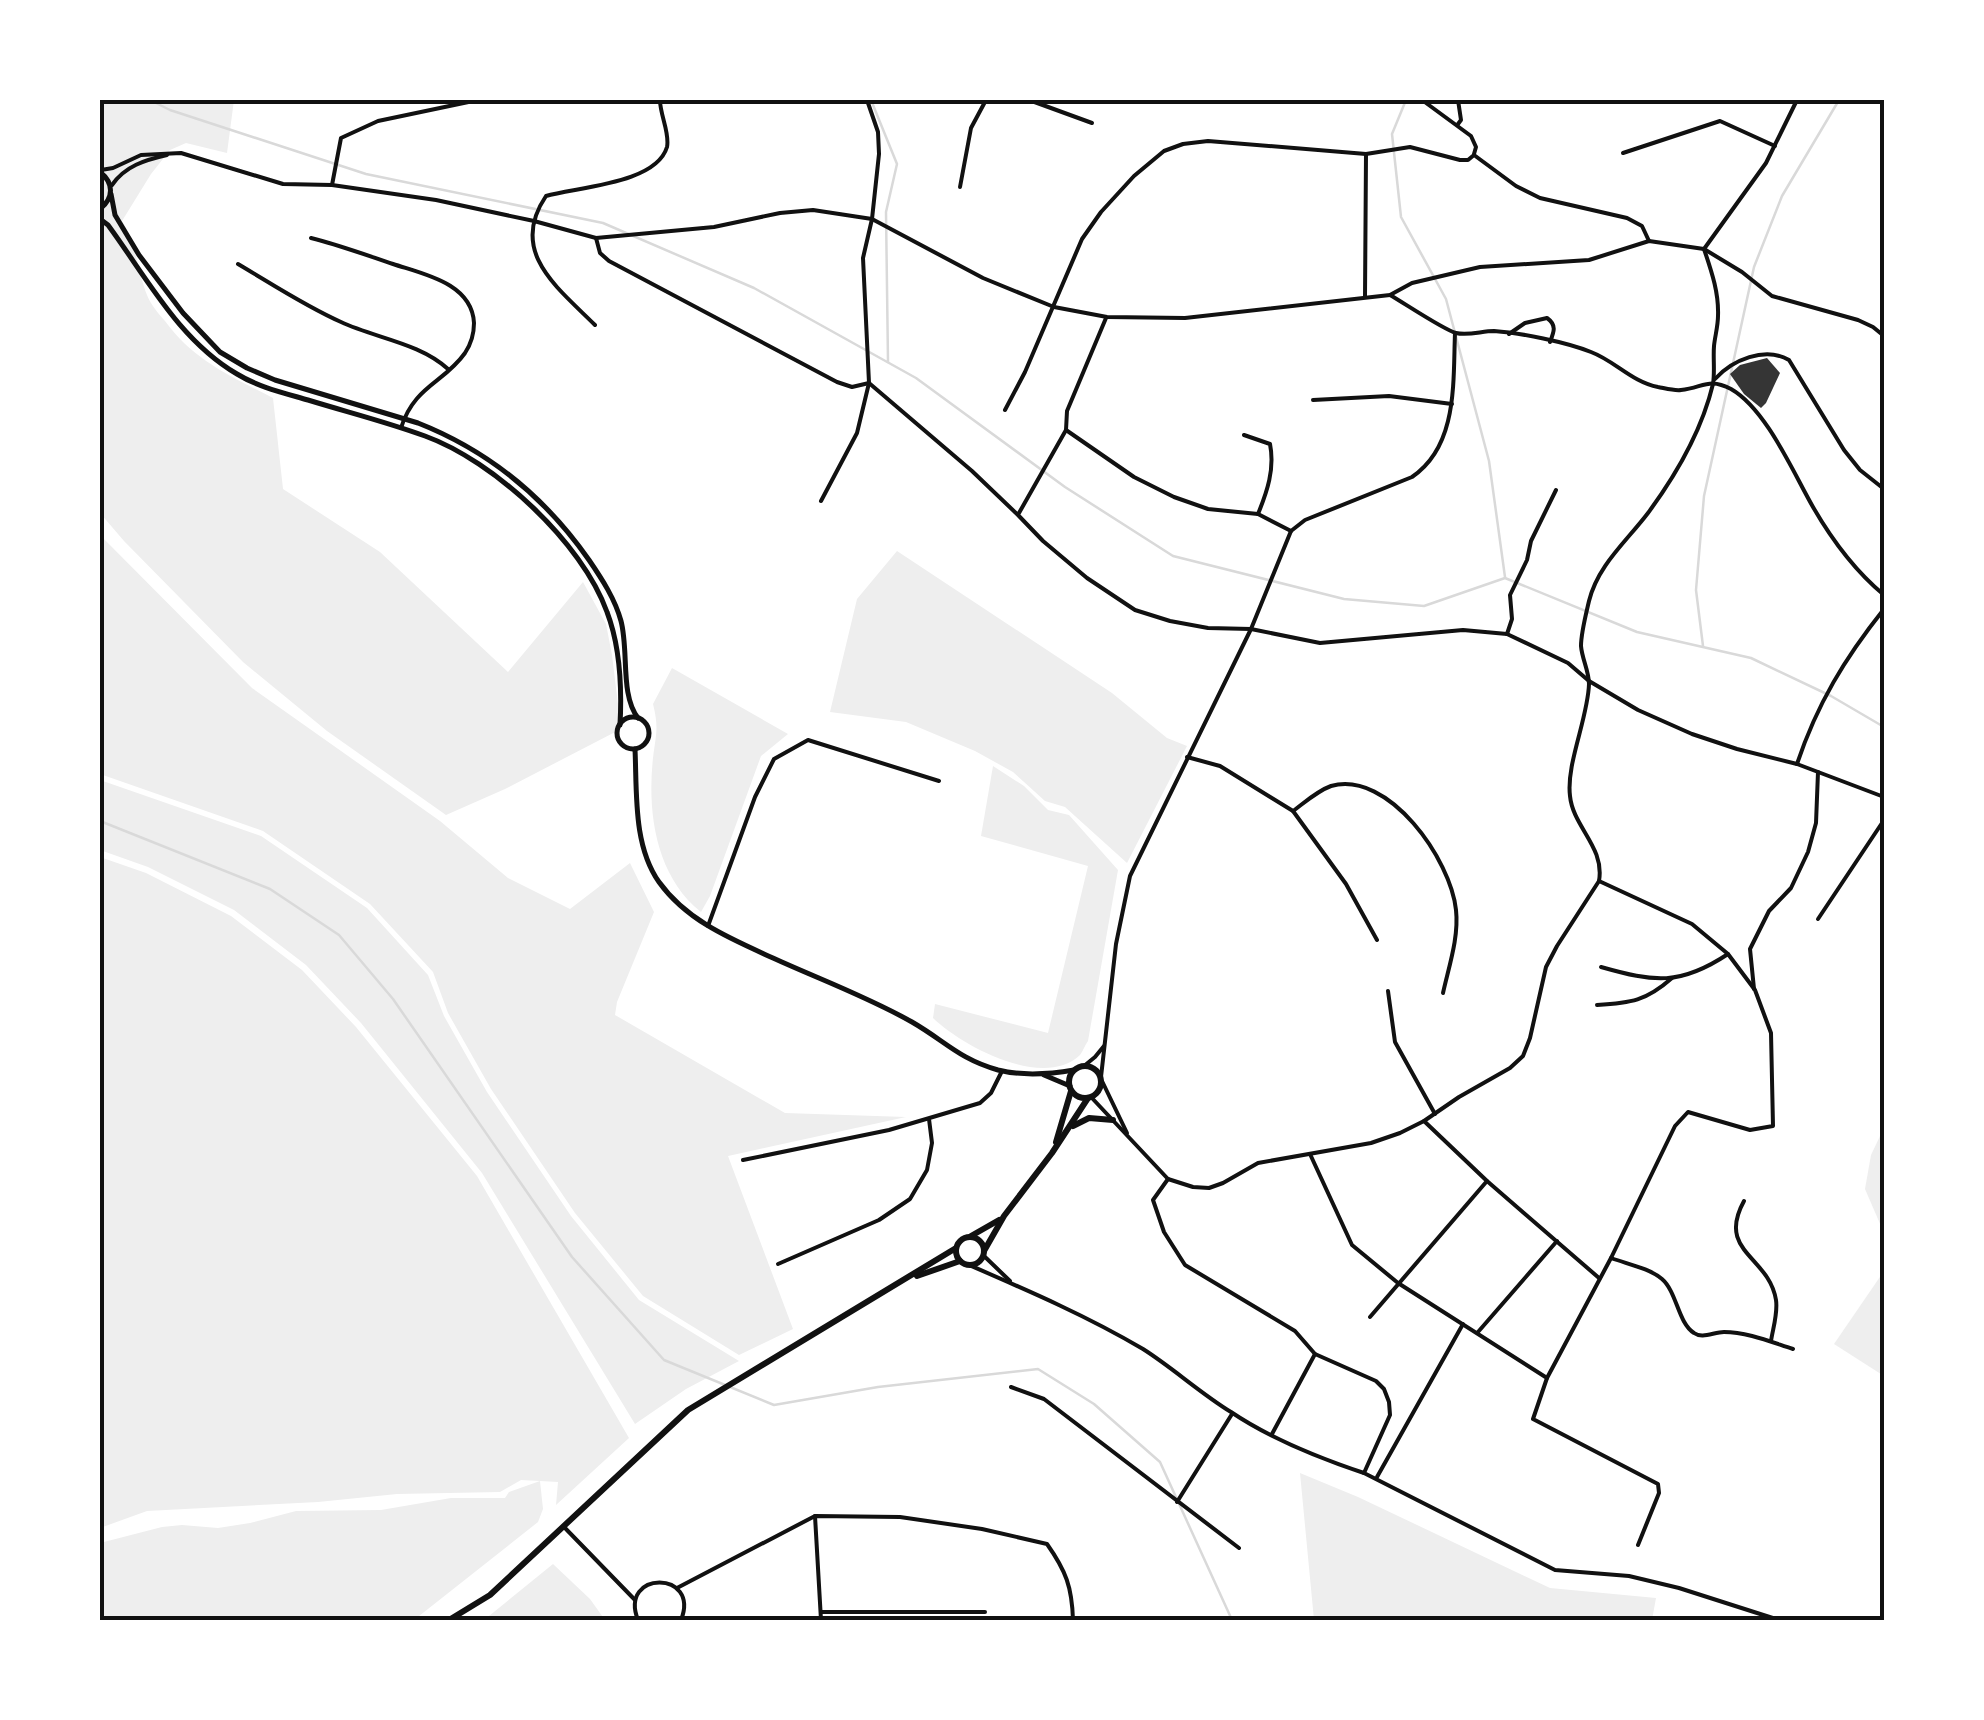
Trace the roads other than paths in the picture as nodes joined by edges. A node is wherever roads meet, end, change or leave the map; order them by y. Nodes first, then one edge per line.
1 (478, 100) edge
2 (660, 100) edge
3 (867, 100) edge
4 (986, 100) edge
5 (1029, 100) edge
6 (1422, 100) edge
7 (1458, 100) edge
8 (1797, 100) edge
9 (1092, 123) dead end
10 (1457, 125) junction
11 (1775, 146) junction
12 (177, 153) junction
13 (1623, 153) dead end
14 (1366, 154) junction
15 (1474, 155) junction
16 (100, 171) edge
17 (332, 185) junction
18 (960, 187) dead end
19 (110, 190) junction
20 (100, 209) edge
21 (100, 219) edge
22 (872, 219) junction
23 (534, 221) junction
24 (311, 238) dead end
25 (596, 238) junction
26 (1648, 241) junction
27 (1704, 249) junction
28 (238, 264) dead end
29 (1390, 295) junction
30 (1366, 297) junction
31 (1054, 307) junction
32 (1107, 317) junction
33 (595, 325) dead end
34 (1456, 333) junction
35 (1508, 334) junction
36 (1884, 336) edge
37 (1550, 342) junction
38 (448, 369) junction
39 (1714, 381) junction
40 (869, 383) junction
41 (1314, 400) dead end
42 (1452, 404) junction
43 (1005, 410) dead end
44 (404, 418) junction
45 (401, 428) junction
46 (1066, 430) junction
47 (1244, 435) dead end
48 (1884, 489) edge
49 (1556, 490) dead end
50 (820, 501) dead end
51 (1018, 514) junction
52 (1258, 514) junction
53 (1290, 530) junction
54 (1884, 595) edge
55 (1884, 609) edge
56 (1250, 628) junction
57 (1507, 634) junction
58 (1589, 681) junction
59 (638, 718) junction
60 (620, 725) junction
61 (636, 749) junction
62 (1187, 757) junction
63 (1797, 764) junction
64 (1818, 772) junction
65 (939, 782) dead end
66 (1884, 797) edge
67 (1293, 811) junction
68 (1884, 820) edge
69 (1600, 881) junction
70 (1818, 918) dead end
71 (708, 926) junction
72 (1377, 940) dead end
73 (1728, 954) junction
74 (1601, 967) dead end
75 (1672, 978) junction
76 (1754, 990) junction
77 (1388, 991) dead end
78 (1442, 993) dead end
79 (1597, 1005) dead end
80 (1104, 1046) junction
81 (1084, 1066) junction
82 (1074, 1070) junction
83 (1002, 1071) junction
84 (1041, 1074) junction
85 (1101, 1079) junction
86 (1070, 1088) junction
87 (1089, 1098) junction
88 (1435, 1114) junction
89 (929, 1119) junction
90 (1113, 1120) junction
91 (1424, 1121) junction
92 (1068, 1130) junction
93 (1129, 1137) junction
94 (1052, 1153) junction
95 (1310, 1154) junction
96 (743, 1160) dead end
97 (1168, 1179) junction
98 (1488, 1181) junction
99 (1744, 1201) dead end
100 (1004, 1216) junction
101 (969, 1237) junction
102 (1557, 1241) junction
103 (956, 1248) junction
104 (983, 1253) junction
105 (1611, 1258) junction
106 (960, 1261) junction
107 (778, 1264) dead end
108 (969, 1265) junction
109 (1599, 1278) junction
110 (901, 1282) junction
111 (1398, 1283) junction
112 (1014, 1284) junction
113 (1370, 1317) dead end
114 (1463, 1324) junction
115 (1477, 1333) junction
116 (1771, 1342) junction
117 (1793, 1348) dead end
118 (1314, 1354) junction
119 (1547, 1378) junction
120 (1011, 1387) dead end
121 (1232, 1414) junction
122 (1272, 1435) junction
123 (1364, 1473) junction
124 (1377, 1478) junction
125 (1177, 1502) junction
126 (815, 1516) junction
127 (562, 1525) junction
128 (1638, 1545) dead end
129 (1239, 1548) dead end
130 (677, 1588) junction
131 (635, 1600) junction
132 (822, 1612) junction
133 (985, 1612) dead end
134 (449, 1620) edge
135 (638, 1620) edge
136 (682, 1620) edge
137 (821, 1620) edge
138 (1073, 1620) edge
139 (1779, 1620) edge

1 - 17 street
2 - 23 street
3 - 22 street
4 - 18 street
5 - 9 street
6 - 10 street
7 - 10 street
8 - 11 street
10 - 15 street
11 - 13 street
11 - 27 street
12 - 16 street
12 - 17 street
12 - 19 street
14 - 15 street
14 - 30 street
14 - 31 street
15 - 26 street
16 - 19 street
17 - 23 street
19 - 20 street
19 - 44 street
21 - 45 street
22 - 25 street
22 - 31 street
22 - 40 street
23 - 25 street
23 - 33 street
24 - 38 street
25 - 40 street
26 - 27 street
26 - 29 street
27 - 36 street
27 - 39 street
28 - 38 street
29 - 30 street
29 - 34 street
30 - 32 street
31 - 32 street
31 - 43 street
32 - 46 street
34 - 35 street
34 - 42 street
35 - 37 street
35 - 37 street
37 - 39 street
38 - 44 street
39 - 48 street
39 - 54 street
39 - 58 street
40 - 50 street
40 - 51 street
41 - 42 street
42 - 53 street
44 - 45 street
44 - 59 street
45 - 60 street
46 - 51 street
46 - 52 street
47 - 52 street
49 - 57 street
51 - 56 street
52 - 53 street
53 - 56 street
55 - 63 street
56 - 57 street
56 - 62 street
57 - 58 street
58 - 63 street
58 - 69 street
59 - 60 street
59 - 61 street
60 - 61 street
61 - 71 street
62 - 67 street
62 - 80 street
63 - 64 street
64 - 66 street
64 - 76 street
65 - 71 street
67 - 72 street
67 - 78 street
68 - 70 street
69 - 73 street
69 - 88 street
71 - 83 street
73 - 75 street
73 - 76 street
74 - 75 street
75 - 79 street
76 - 105 street
77 - 88 street
80 - 81 street
80 - 85 street
81 - 82 main road
81 - 85 main road
82 - 84 street
82 - 86 main road
83 - 84 street
83 - 89 street
84 - 86 street
85 - 87 main road
85 - 93 street
86 - 87 main road
86 - 94 main road
87 - 90 street
87 - 92 main road
88 - 91 street
89 - 96 street
89 - 107 street
90 - 92 main road
90 - 93 street
91 - 95 street
91 - 98 street
92 - 94 main road
93 - 97 street
94 - 100 main road
95 - 97 street
95 - 111 street
97 - 118 street
98 - 102 street
98 - 111 street
99 - 116 street
100 - 101 main road
100 - 104 main road
101 - 103 main road
101 - 104 main road
102 - 109 street
102 - 115 street
103 - 106 main road
103 - 110 main road
104 - 108 main road
104 - 112 street
105 - 109 street
105 - 116 street
106 - 108 main road
106 - 110 main road
108 - 112 street
109 - 119 street
110 - 127 main road
111 - 113 street
111 - 114 street
112 - 121 street
114 - 115 street
114 - 124 street
115 - 119 street
116 - 117 street
118 - 122 street
118 - 123 street
119 - 128 street
120 - 125 street
121 - 122 street
121 - 125 street
122 - 123 street
123 - 124 street
124 - 139 street
125 - 129 street
126 - 130 street
126 - 132 street
126 - 138 street
127 - 131 street
127 - 134 main road
130 - 131 street
130 - 136 street
131 - 135 street
132 - 133 street
132 - 137 street

